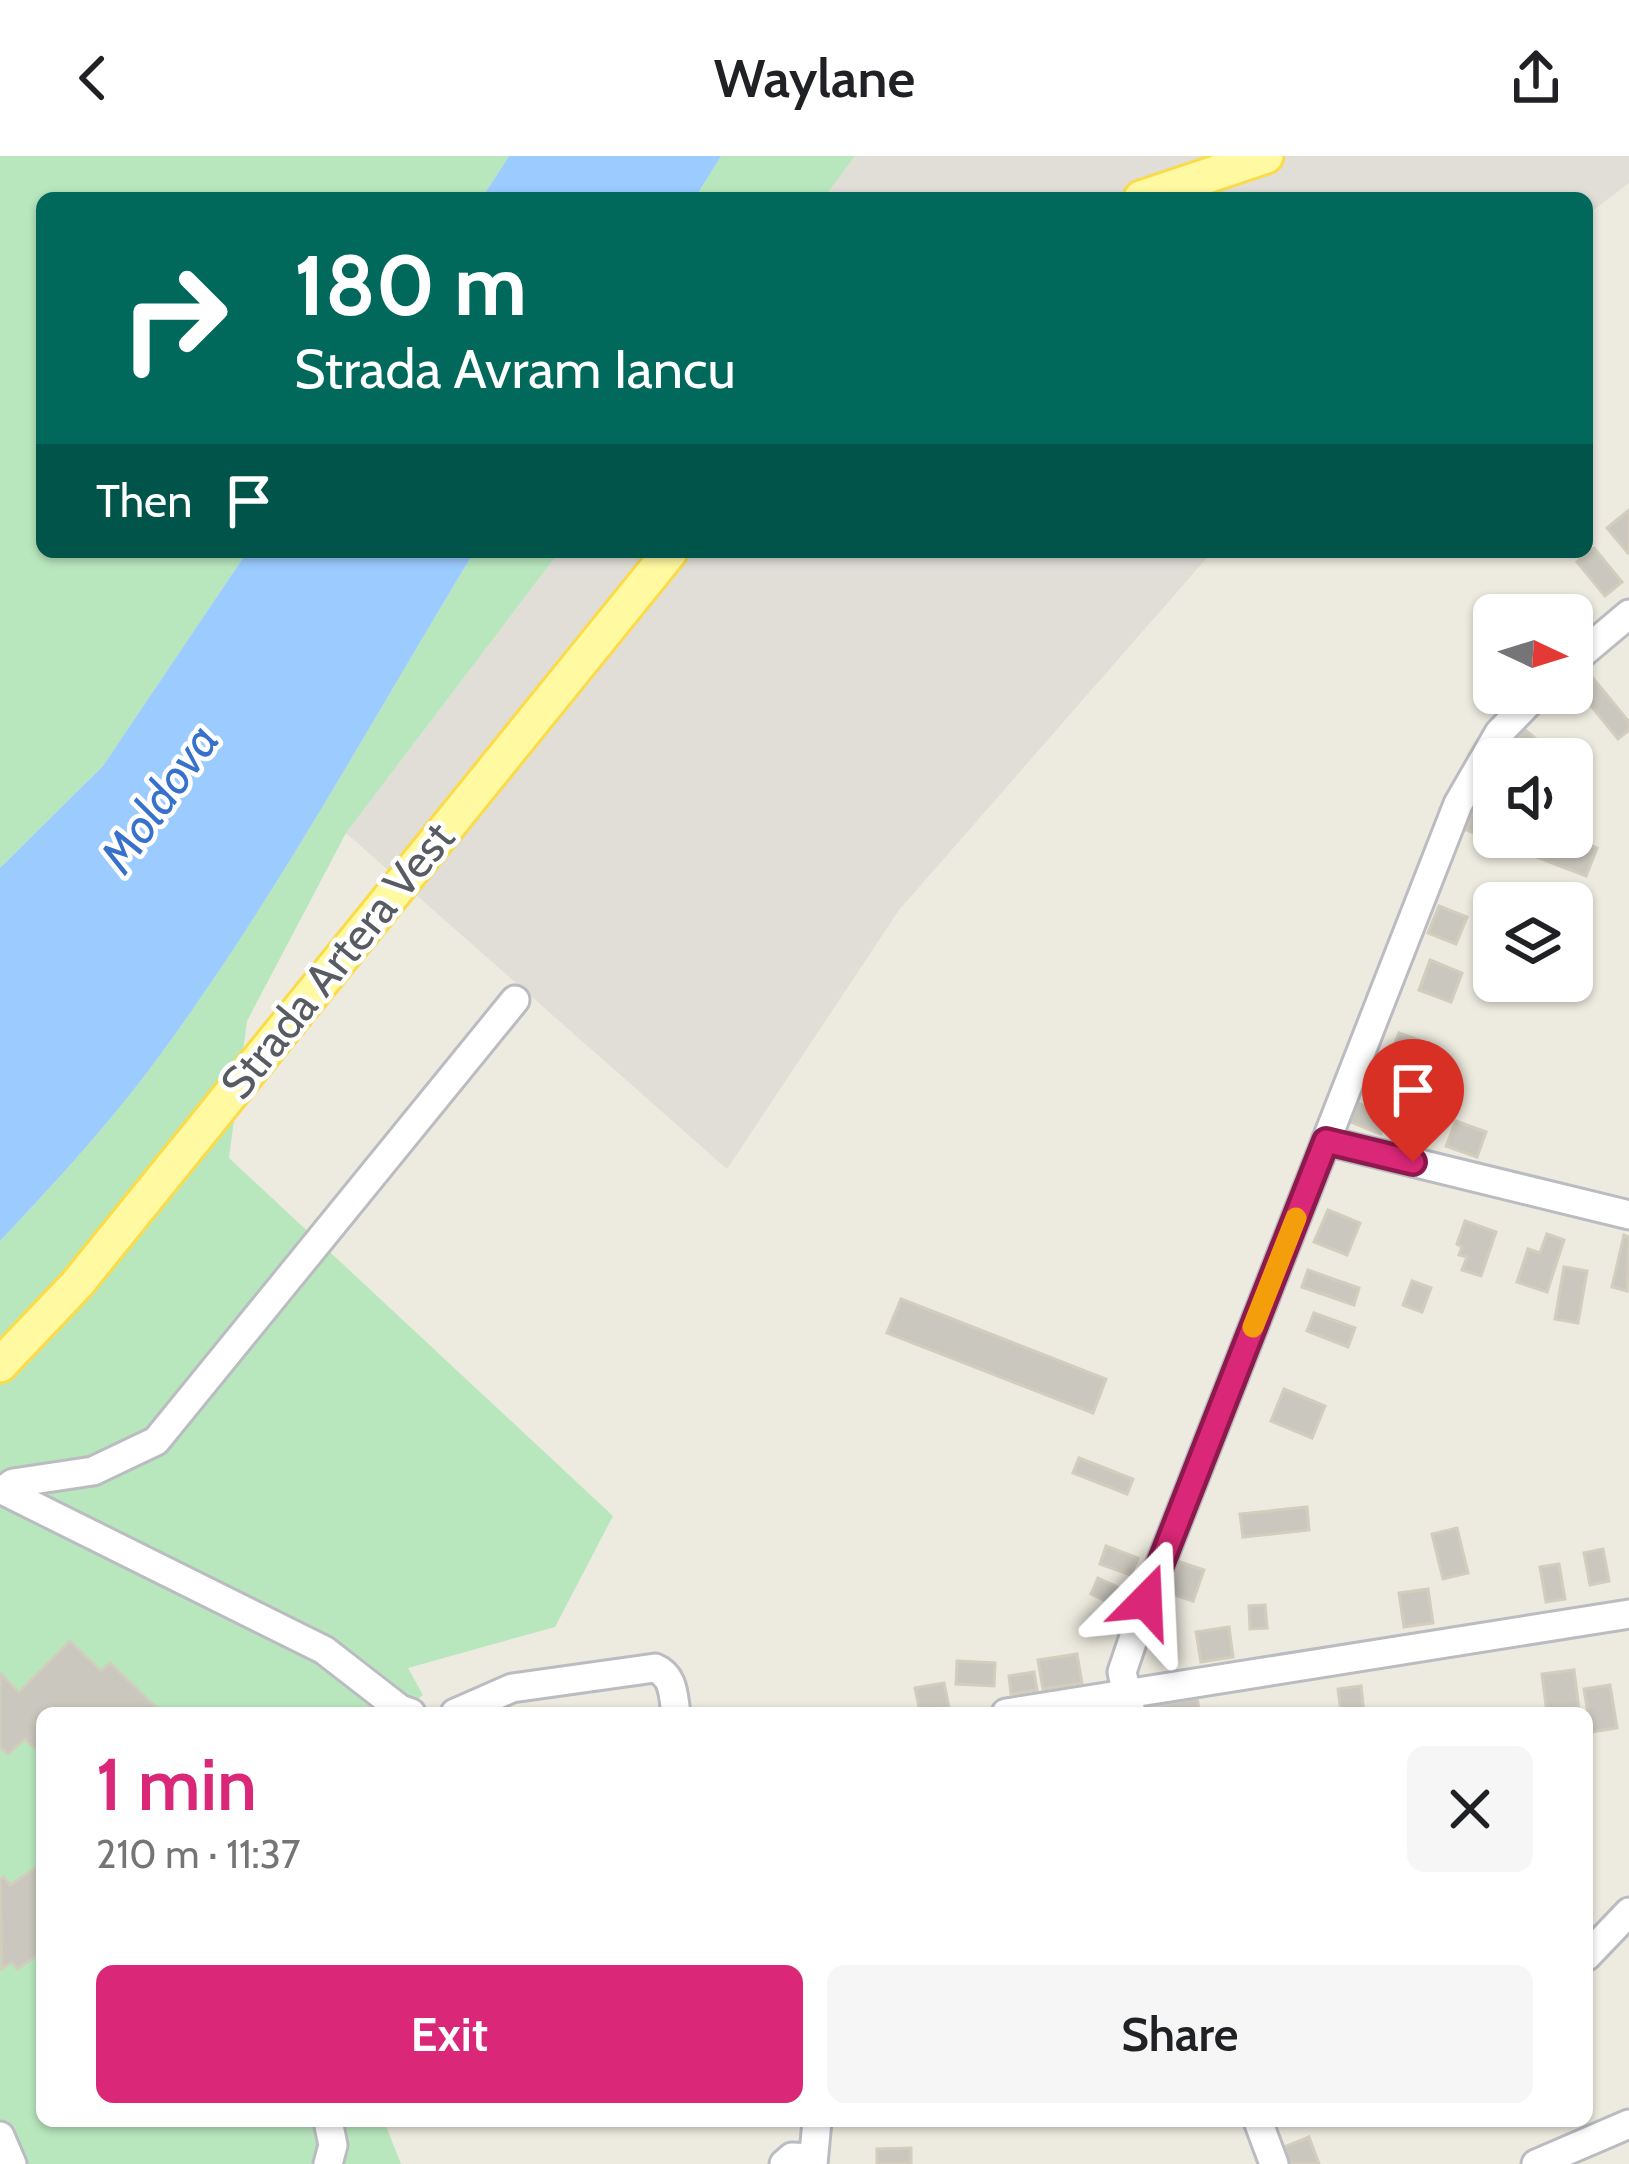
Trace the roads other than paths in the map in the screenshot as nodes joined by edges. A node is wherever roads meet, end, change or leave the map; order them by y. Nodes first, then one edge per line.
1 (1266, 156) edge
2 (1159, 192) edge
3 (665, 558) edge
4 (1629, 614) edge
5 (1593, 644) edge
6 (1518, 714) edge
7 (515, 1000) dead end
8 (1326, 1141) junction
9 (1629, 1215) edge
10 (0, 1365) edge
11 (2, 1490) edge
12 (1629, 1614) edge
13 (1129, 1703) edge
14 (401, 1707) edge
15 (469, 1707) edge
16 (675, 1707) edge
17 (1080, 1707) edge
18 (1629, 1912) edge
19 (1593, 1950) edge
20 (1629, 2124) edge
21 (329, 2127) edge
22 (816, 2127) edge
23 (1260, 2127) edge
24 (0, 2136) edge
25 (813, 2161) edge
26 (12, 2164) edge
27 (328, 2164) edge
28 (784, 2164) edge
29 (1274, 2164) edge
30 (1536, 2164) edge

1 - 2 main road
3 - 10 main road, Strada Artera Vest
4 - 5 street
6 - 8 street
7 - 11 street
8 - 9 street
8 - 13 street
11 - 14 street
12 - 13 street
13 - 17 street
15 - 16 street
18 - 19 street
20 - 30 street
21 - 27 street
22 - 25 street
23 - 29 street
24 - 26 street
25 - 28 street

